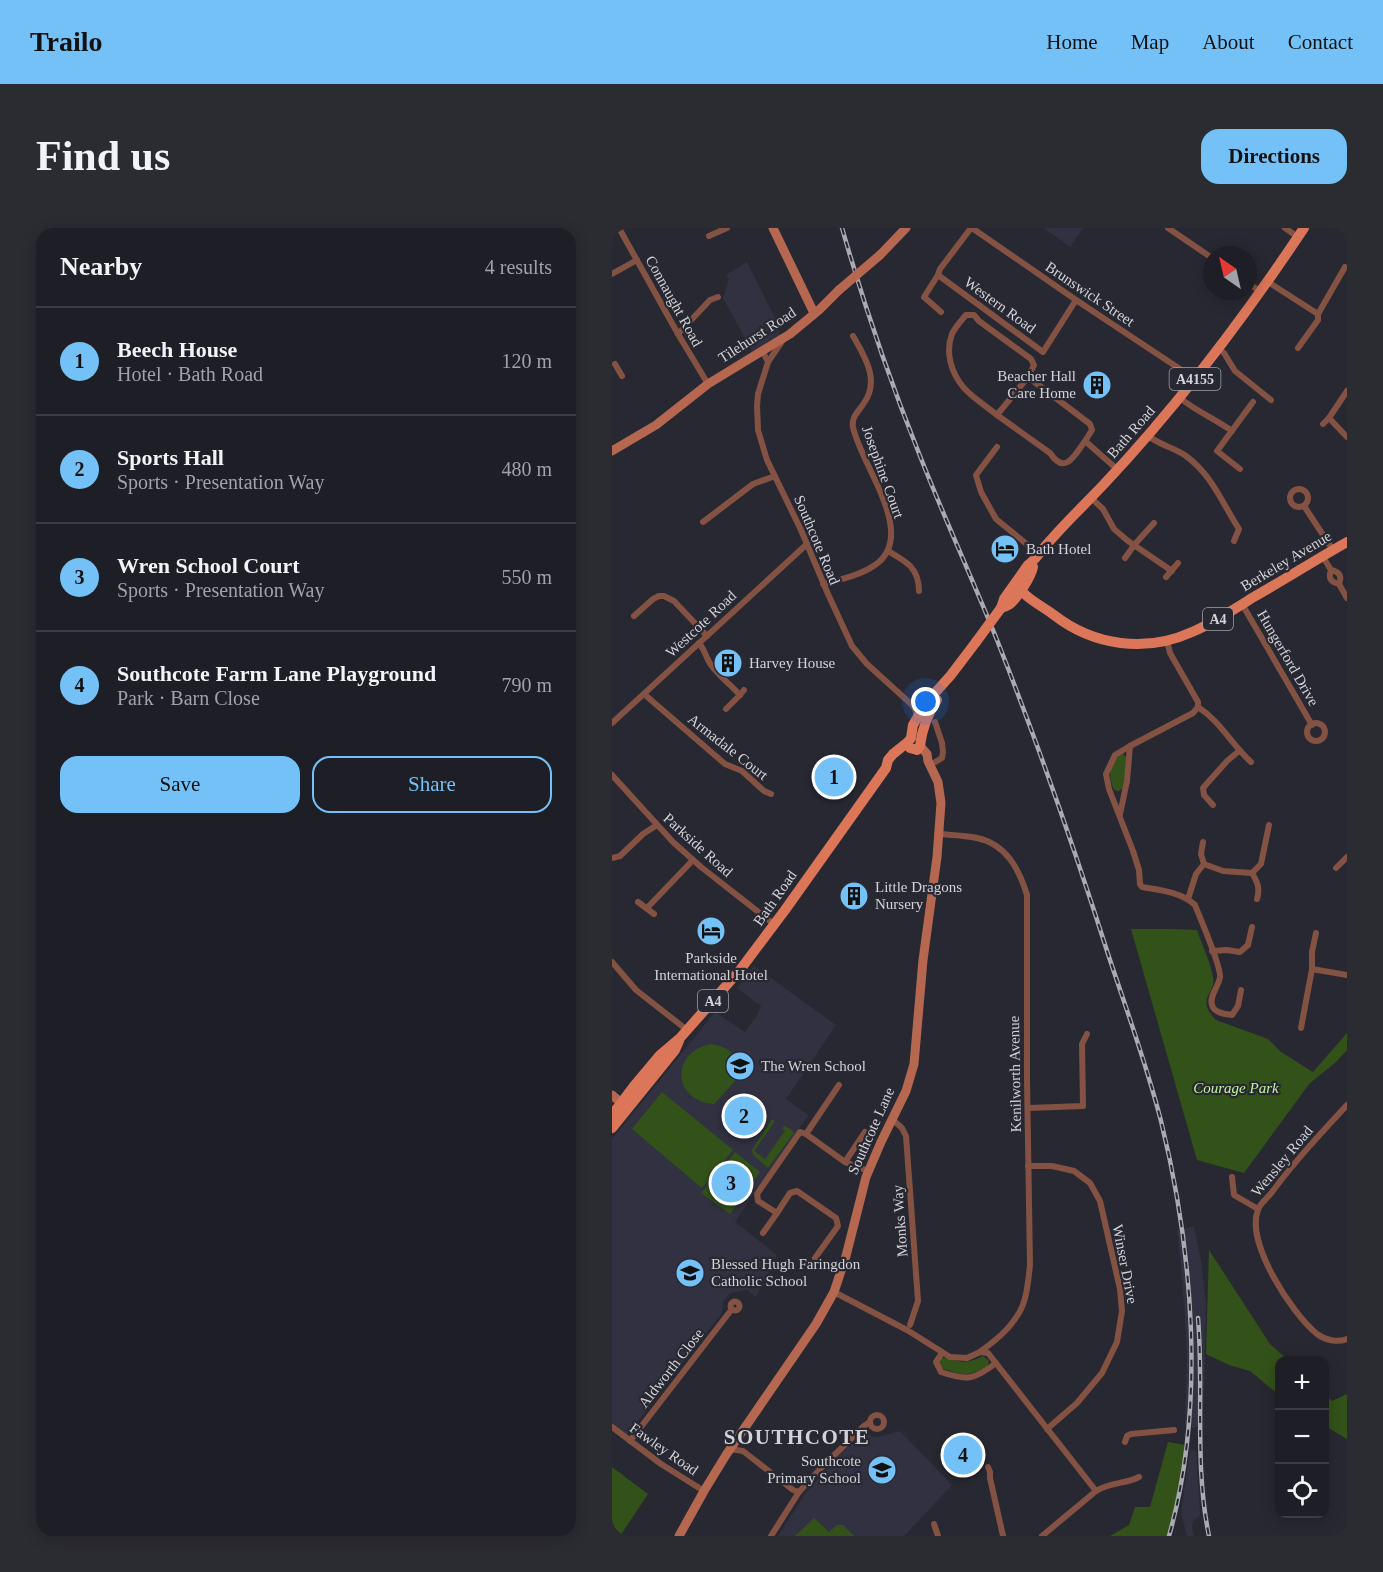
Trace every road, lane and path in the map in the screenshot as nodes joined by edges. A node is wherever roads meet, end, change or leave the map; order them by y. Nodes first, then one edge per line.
1 (619, 228) edge
2 (727, 228) edge
3 (773, 228) edge
4 (906, 228) edge
5 (972, 228) edge
6 (1168, 228) edge
7 (1285, 228) edge
8 (1301, 233) edge
9 (709, 236) dead end
10 (1203, 252) edge
11 (637, 260) junction
12 (1345, 267) dead end
13 (612, 274) edge
14 (938, 275) junction
15 (1268, 282) junction
16 (1257, 289) edge
17 (1261, 292) junction
18 (718, 297) dead end
19 (1076, 300) junction
20 (941, 312) dead end
21 (814, 313) junction
22 (1318, 314) junction
23 (678, 334) junction
24 (853, 336) dead end
25 (783, 339) junction
26 (1298, 348) dead end
27 (1219, 349) junction
28 (764, 352) junction
29 (768, 362) junction
30 (615, 364) dead end
31 (612, 375) edge
32 (1028, 377) junction
33 (1195, 379) junction
34 (708, 384) junction
35 (1347, 391) edge
36 (1180, 398) junction
37 (1271, 400) dead end
38 (1253, 402) dead end
39 (997, 415) junction
40 (1329, 418) junction
41 (1323, 424) dead end
42 (1232, 431) junction
43 (1149, 436) junction
44 (1347, 437) edge
45 (1085, 441) junction
46 (997, 447) dead end
47 (612, 452) edge
48 (1118, 470) junction
49 (1240, 470) dead end
50 (775, 476) junction
51 (1091, 498) junction
52 (1304, 506) dead end
53 (703, 522) dead end
54 (1154, 523) dead end
55 (1234, 541) dead end
56 (1347, 542) edge
57 (807, 544) junction
58 (1135, 544) junction
59 (888, 550) junction
60 (1334, 550) junction
61 (1323, 556) junction
62 (1036, 557) junction
63 (1125, 559) dead end
64 (1178, 563) dead end
65 (1172, 571) junction
66 (1166, 577) dead end
67 (823, 584) junction
68 (1020, 586) junction
69 (919, 591) dead end
70 (1347, 598) edge
71 (1005, 604) junction
72 (1242, 604) junction
73 (1040, 605) junction
74 (636, 612) dead end
75 (706, 636) junction
76 (1167, 640) junction
77 (699, 643) junction
78 (951, 675) junction
79 (644, 694) junction
80 (926, 703) junction
81 (911, 704) junction
82 (1198, 707) junction
83 (726, 709) dead end
84 (917, 718) junction
85 (935, 722) dead end
86 (612, 723) edge
87 (1312, 724) dead end
88 (914, 744) junction
89 (1130, 746) junction
90 (1239, 751) junction
91 (1251, 762) dead end
92 (929, 763) junction
93 (612, 775) edge
94 (1109, 789) junction
95 (1125, 792) junction
96 (771, 794) dead end
97 (1213, 805) dead end
98 (1120, 815) junction
99 (657, 825) junction
100 (1269, 825) dead end
101 (939, 834) junction
102 (1203, 842) dead end
103 (1347, 856) edge
104 (612, 858) edge
105 (693, 860) junction
106 (1204, 864) junction
107 (1336, 868) dead end
108 (1252, 873) junction
109 (1188, 898) junction
110 (1257, 899) dead end
111 (638, 902) dead end
112 (647, 908) junction
113 (654, 914) dead end
114 (775, 925) junction
115 (1252, 927) dead end
116 (1316, 933) dead end
117 (1212, 951) junction
118 (612, 962) edge
119 (1312, 969) junction
120 (1347, 975) edge
121 (1241, 990) dead end
122 (1301, 1028) dead end
123 (683, 1034) junction
124 (1087, 1034) dead end
125 (839, 1085) dead end
126 (612, 1095) edge
127 (624, 1105) junction
128 (1347, 1105) edge
129 (1028, 1108) junction
130 (612, 1115) edge
131 (893, 1119) junction
132 (612, 1128) edge
133 (865, 1132) dead end
134 (803, 1133) junction
135 (845, 1162) junction
136 (1028, 1166) junction
137 (868, 1171) junction
138 (1232, 1177) dead end
139 (1258, 1209) junction
140 (777, 1214) junction
141 (763, 1233) dead end
142 (815, 1258) dead end
143 (834, 1292) junction
144 (732, 1309) dead end
145 (910, 1325) dead end
146 (1347, 1339) edge
147 (980, 1352) junction
148 (942, 1353) junction
149 (996, 1363) junction
150 (870, 1422) dead end
151 (612, 1427) edge
152 (1047, 1429) junction
153 (1174, 1430) dead end
154 (630, 1441) junction
155 (1125, 1442) dead end
156 (730, 1449) junction
157 (988, 1467) dead end
158 (1139, 1477) dead end
159 (704, 1491) junction
160 (1096, 1491) junction
161 (799, 1492) junction
162 (934, 1524) dead end
163 (679, 1536) edge
164 (771, 1536) edge
165 (938, 1536) edge
166 (1003, 1536) edge
167 (1042, 1536) edge

1 - 11 street, Connaught Road
2 - 9 street
3 - 21 street
4 - 21 street, Tilehurst Road, bridge
5 - 14 street
5 - 19 street, Brunswick Street
6 - 10 street
7 - 8 street
8 - 15 main road, Bath Road / A4155
11 - 13 street
11 - 23 street, Connaught Road
12 - 22 street
14 - 19 street, Western Road
14 - 20 street
15 - 17 main road, Bath Road / A4155
15 - 22 street
16 - 17 street
17 - 27 main road, Bath Road / A4155
18 - 23 street
19 - 33 street, Brunswick Street
21 - 25 street, Tilehurst Road
22 - 26 street
23 - 34 street, Connaught Road
24 - 59 street, Josephine Court
25 - 28 street, Tilehurst Road
25 - 29 street, Southcote Road
27 - 33 main road, Bath Road / A4155
27 - 37 street
28 - 29 street
28 - 34 street, Tilehurst Road
29 - 50 street, Southcote Road
30 - 31 street
32 - 39 street
32 - 39 street
32 - 45 street
33 - 36 main road, Bath Road / A4155
34 - 47 street, Tilehurst Road
35 - 40 street
36 - 42 street
36 - 43 main road, Bath Road / A4155
38 - 42 street
39 - 45 street
40 - 41 street
40 - 44 street
42 - 49 street
43 - 48 main road, Bath Road / A4155
43 - 55 street
45 - 48 street
46 - 62 street
48 - 51 main road, Bath Road / A4155
50 - 53 street
50 - 57 street, Southcote Road
51 - 58 street
51 - 62 main road, Bath Road / A4155
52 - 60 street
54 - 58 street
56 - 60 main road, Berkeley Avenue / A4
57 - 67 street, Southcote Road
57 - 75 street, Westcote Road
58 - 63 street
58 - 65 street
59 - 67 street
59 - 69 street
60 - 61 main road, Berkeley Avenue / A4
61 - 70 street
61 - 72 main road, Berkeley Avenue / A4
62 - 68 main road, Bath Road / A4155
64 - 65 street
65 - 66 street
67 - 81 street, Southcote Road
68 - 71 main road, Bath Road
68 - 73 main road, Berkeley Avenue / A4
71 - 73 main road
71 - 78 main road, Bath Road, bridge
72 - 76 main road, Berkeley Avenue / A4
72 - 87 street, Hungerford Drive
73 - 76 main road, Berkeley Avenue / A4
74 - 75 street
75 - 77 street, Westcote Road
76 - 82 street
77 - 79 street, Westcote Road
77 - 83 street
78 - 80 main road, Bath Road
78 - 88 main road, Bath Road
79 - 86 street, Westcote Road
79 - 96 street, Armadale Court
80 - 81 street
80 - 84 main road, Bath Road
81 - 84 street, Southcote Road
82 - 89 street
82 - 90 street
84 - 88 main road, Bath Road
85 - 92 street
88 - 92 street, Southcote Lane
88 - 114 main road, Bath Road / A4
89 - 94 street
89 - 95 street
90 - 91 street
90 - 97 street
92 - 101 street, Southcote Lane
93 - 99 street, Parkside Road
94 - 95 street
94 - 98 street
95 - 98 street
98 - 109 street
99 - 104 street
99 - 105 street, Parkside Road
100 - 108 street
101 - 129 street, Kenilworth Avenue
101 - 131 street, Southcote Lane
102 - 106 street
103 - 107 street
105 - 112 street
105 - 114 street, Parkside Road
106 - 108 street
106 - 109 street
108 - 110 street
109 - 117 street
111 - 112 street
112 - 113 street
114 - 123 main road, Bath Road / A4
115 - 117 street
116 - 119 street
117 - 121 street
118 - 123 street
119 - 120 street
119 - 122 street
123 - 127 main road, Bath Road / A4
124 - 129 street
125 - 134 street
126 - 127 street
127 - 130 main road, Bath Road / A4
127 - 132 main road, Bath Road / A4
128 - 139 street, Wensley Road
129 - 136 street, Kenilworth Avenue
131 - 137 street, Southcote Lane
131 - 145 street, Monks Way
133 - 135 street
134 - 135 street
134 - 140 street
135 - 137 street
136 - 147 street, Kenilworth Avenue
136 - 152 street, Winser Drive
137 - 143 street, Southcote Lane
138 - 139 street
139 - 146 street, Wensley Road
140 - 141 street
140 - 142 street
143 - 148 street
143 - 156 street, Southcote Lane
144 - 154 street, Aldworth Close
147 - 148 street
147 - 149 street
148 - 149 street
149 - 152 street
150 - 161 street
151 - 154 street, Fawley Road
152 - 160 street
153 - 155 street
154 - 159 street, Fawley Road
156 - 159 street, Southcote Lane
156 - 161 street
157 - 166 street
158 - 160 street
159 - 163 street, Southcote Lane
160 - 167 street
161 - 164 street
162 - 165 street

